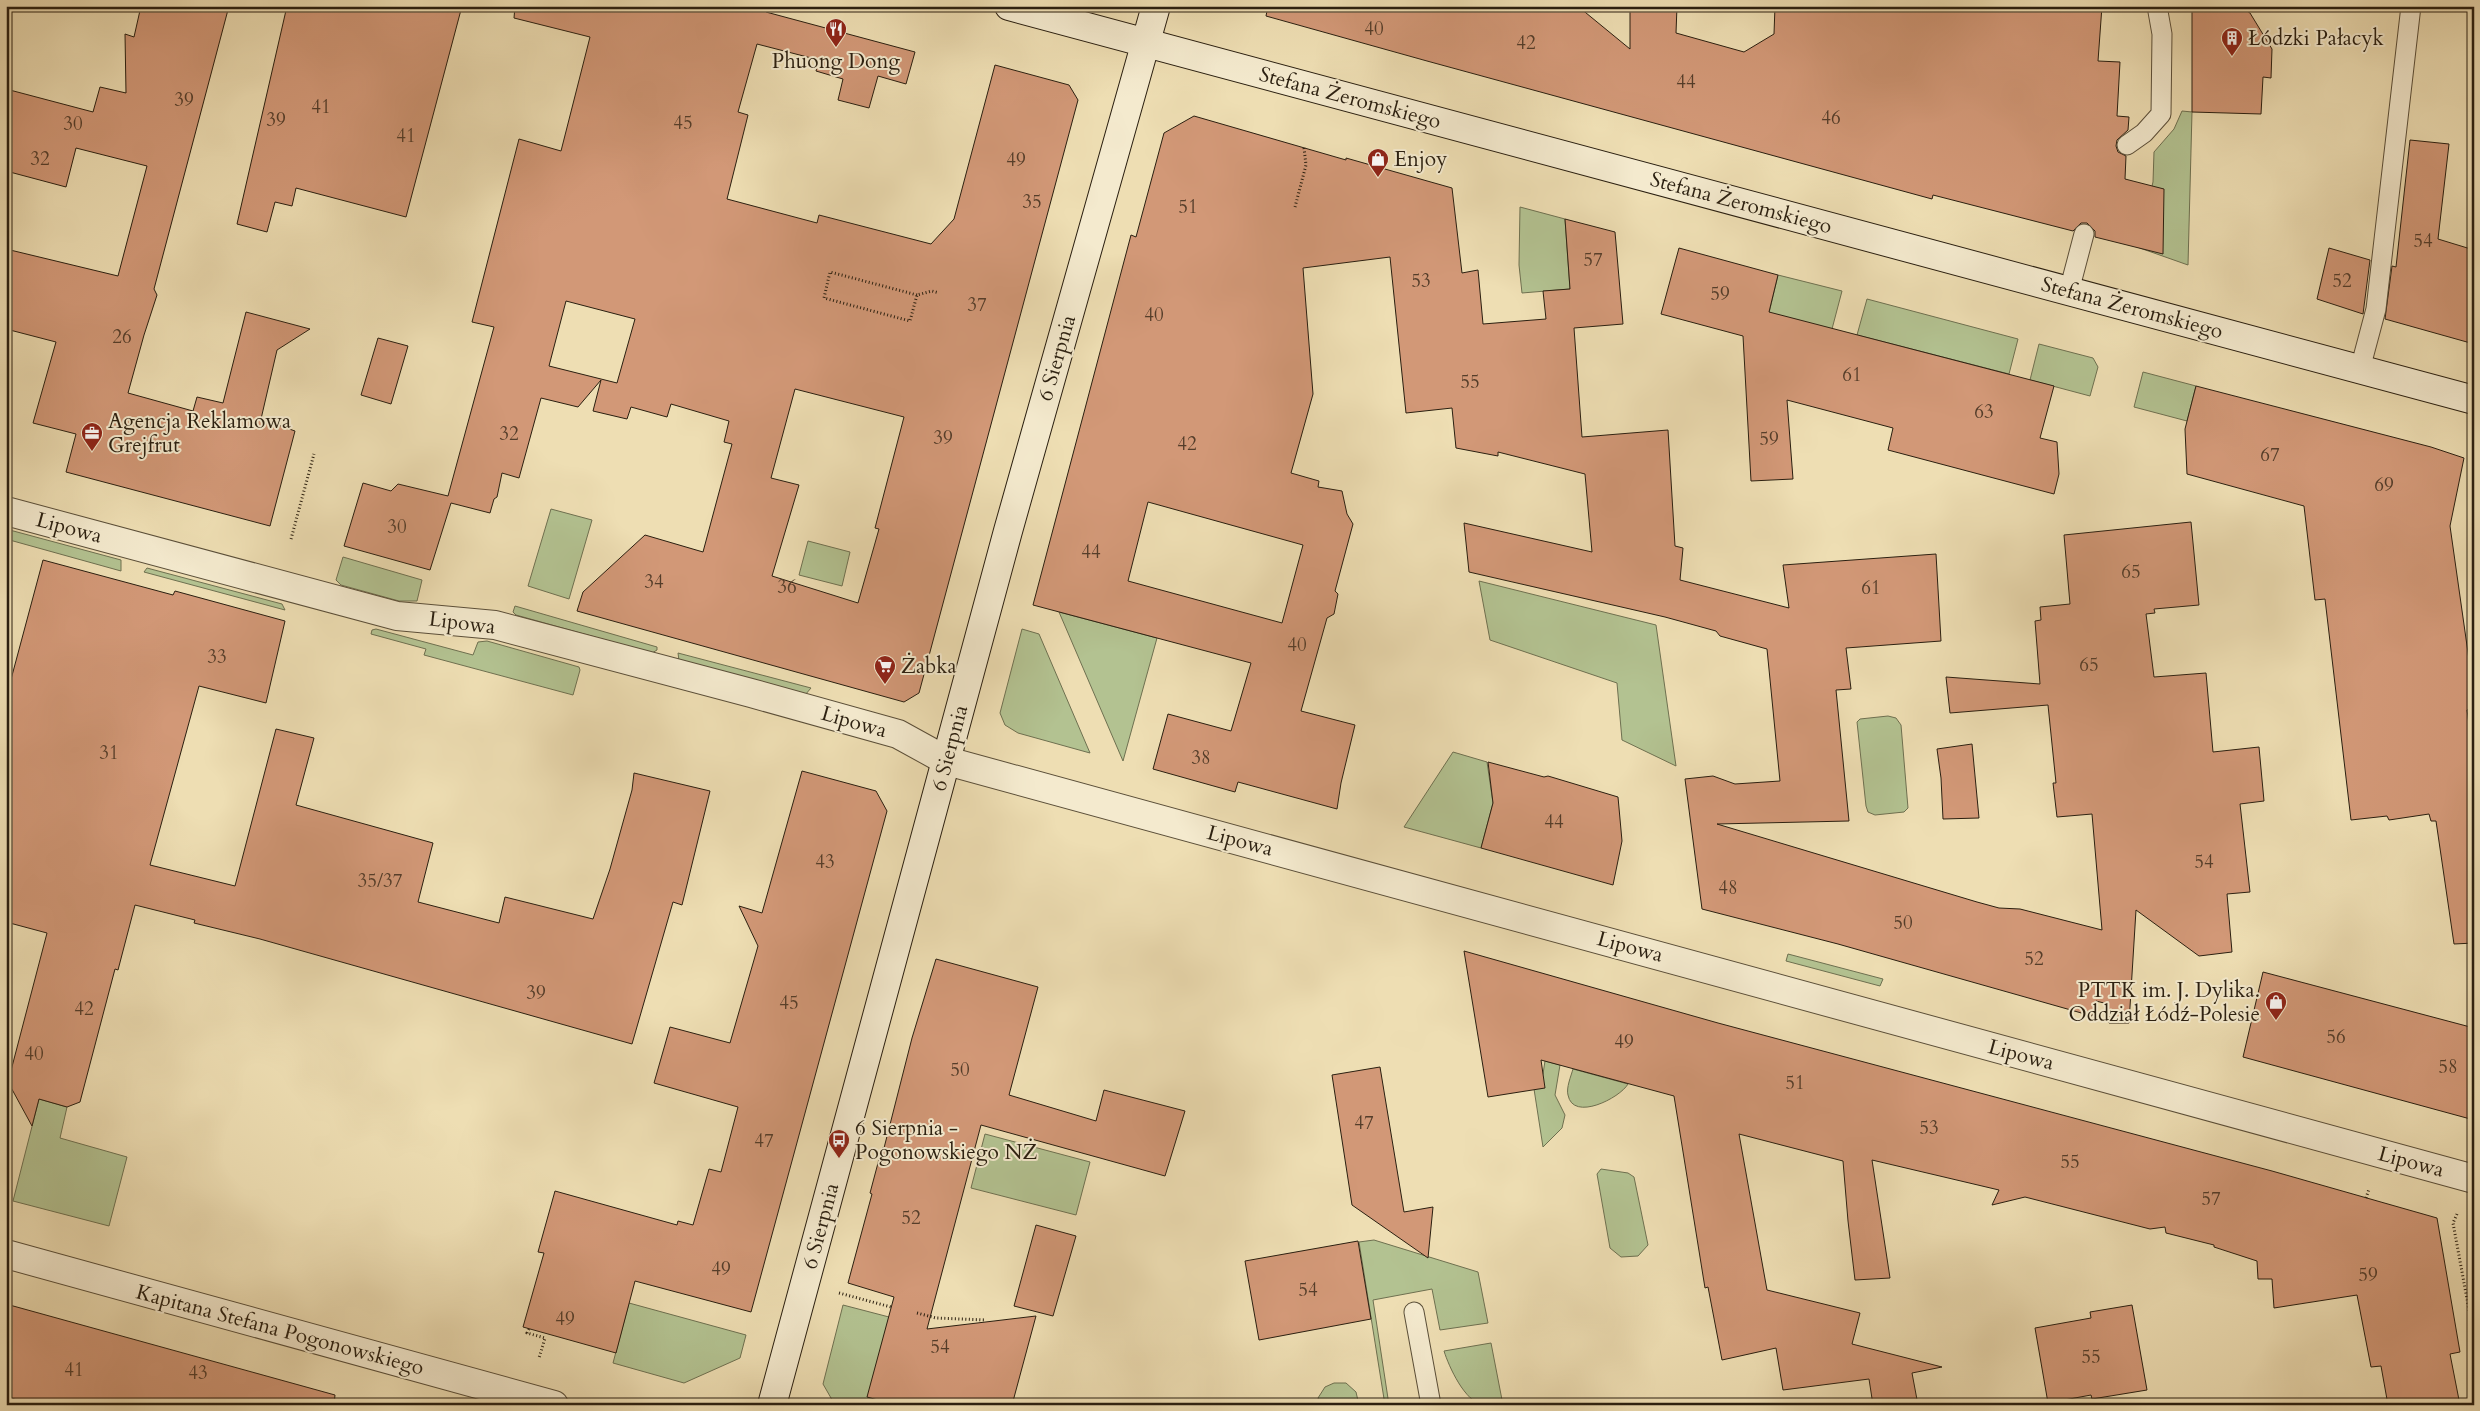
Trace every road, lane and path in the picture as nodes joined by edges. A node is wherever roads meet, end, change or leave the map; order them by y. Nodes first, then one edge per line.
1 (1008, 6) edge
2 (1156, 6) edge
3 (2157, 6) edge
4 (2411, 6) edge
5 (1146, 43) junction
6 (2127, 145) dead end
7 (1304, 148) dead end
8 (1295, 207) dead end
9 (2084, 234) dead end
10 (2069, 291) junction
11 (939, 293) dead end
12 (917, 295) junction
13 (2360, 369) junction
14 (2474, 400) edge
15 (314, 454) dead end
16 (6, 511) edge
17 (291, 539) dead end
18 (947, 761) junction
19 (2474, 1180) edge
20 (2369, 1189) dead end
21 (2366, 1198) dead end
22 (2457, 1214) dead end
23 (6, 1254) edge
24 (805, 1283) junction
25 (891, 1306) dead end
26 (1414, 1312) dead end
27 (917, 1313) dead end
28 (986, 1320) dead end
29 (529, 1328) dead end
30 (2474, 1337) edge
31 (539, 1358) dead end
32 (554, 1405) edge
33 (772, 1405) edge
34 (1431, 1405) edge

1 - 5 street, Stefana Żeromskiego
2 - 5 street, 6 Sierpnia
3 - 6 lane
4 - 13 lane
5 - 10 street, Stefana Żeromskiego
5 - 18 street, 6 Sierpnia
7 - 8 path
9 - 10 lane
10 - 13 street, Stefana Żeromskiego
11 - 12 path
12 - 12 path
13 - 14 street, Stefana Żeromskiego
15 - 17 path
16 - 18 street, Lipowa
18 - 19 street, Lipowa
18 - 24 street, 6 Sierpnia
20 - 21 path
22 - 30 path
23 - 32 street, Kapitana Stefana Pogonowskiego
24 - 25 path
24 - 33 street, 6 Sierpnia
26 - 34 lane
27 - 28 path
29 - 31 path

